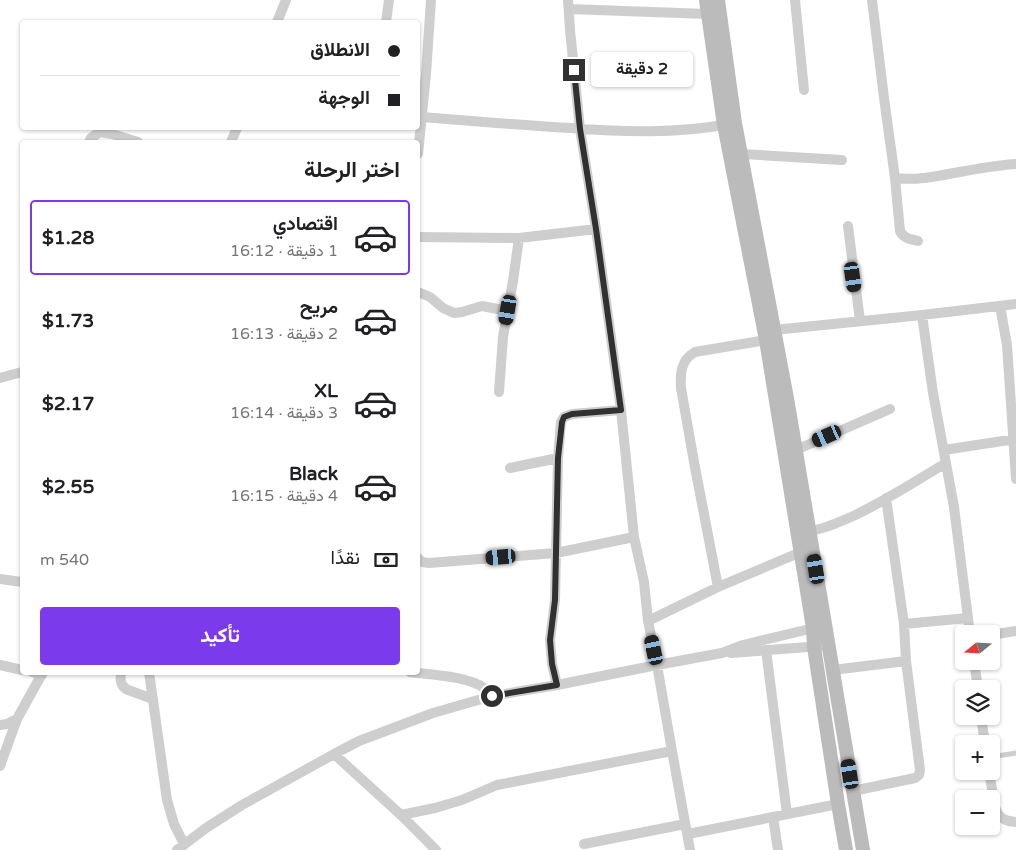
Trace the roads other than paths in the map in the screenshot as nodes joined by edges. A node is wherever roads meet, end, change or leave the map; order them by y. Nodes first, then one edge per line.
1 (286, 0) edge
2 (389, 0) edge
3 (431, 0) edge
4 (718, 0) edge
5 (796, 0) edge
6 (872, 0) edge
7 (569, 4) edge
8 (707, 7) edge
9 (278, 20) edge
10 (386, 20) edge
11 (422, 70) edge
12 (804, 90) dead end
13 (422, 117) junction
14 (730, 124) junction
15 (580, 129) junction
16 (90, 140) edge
17 (132, 140) edge
18 (420, 140) edge
19 (742, 154) junction
20 (842, 160) dead end
21 (1016, 164) edge
22 (896, 178) junction
23 (848, 226) dead end
24 (596, 229) junction
25 (420, 237) edge
26 (519, 238) junction
27 (918, 240) dead end
28 (420, 293) edge
29 (1016, 304) edge
30 (1000, 306) junction
31 (508, 310) junction
32 (922, 315) junction
33 (860, 321) junction
34 (770, 335) junction
35 (1011, 344) edge
36 (20, 373) edge
37 (0, 378) edge
38 (499, 392) dead end
39 (890, 409) dead end
40 (621, 410) junction
41 (1014, 439) edge
42 (796, 450) junction
43 (944, 450) junction
44 (558, 458) junction
45 (946, 463) junction
46 (510, 468) dead end
47 (1016, 479) edge
48 (886, 498) junction
49 (810, 531) junction
50 (634, 537) junction
51 (801, 552) junction
52 (556, 553) junction
53 (420, 560) edge
54 (0, 579) edge
55 (20, 582) edge
56 (718, 587) junction
57 (968, 618) junction
58 (648, 621) junction
59 (904, 624) junction
60 (969, 625) edge
61 (819, 627) junction
62 (1016, 631) edge
63 (1000, 634) edge
64 (821, 646) junction
65 (766, 650) junction
66 (722, 653) junction
67 (906, 661) junction
68 (0, 665) edge
69 (657, 665) junction
70 (20, 670) edge
71 (833, 670) junction
72 (420, 673) edge
73 (38, 675) edge
74 (121, 675) edge
75 (149, 675) edge
76 (557, 685) junction
77 (492, 696) junction
78 (153, 699) junction
79 (17, 719) junction
80 (0, 725) edge
81 (672, 751) junction
82 (1016, 753) edge
83 (334, 754) junction
84 (1000, 756) edge
85 (0, 766) edge
86 (990, 780) edge
87 (852, 791) junction
88 (838, 804) junction
89 (787, 814) junction
90 (401, 815) junction
91 (773, 817) junction
92 (1016, 822) edge
93 (687, 829) junction
94 (584, 844) dead end
95 (180, 847) edge
96 (436, 850) edge
97 (690, 850) edge
98 (778, 850) edge
99 (846, 850) edge
100 (863, 850) edge

1 - 9 street
2 - 10 street
3 - 11 street
4 - 14 street
5 - 12 street
6 - 22 street
7 - 8 street
7 - 15 street
8 - 14 street
11 - 13 street
13 - 15 street
13 - 18 street
14 - 15 street
14 - 19 street
14 - 34 street
15 - 24 street
16 - 17 street
19 - 20 street
19 - 34 street
21 - 22 street
22 - 27 street
23 - 33 street
24 - 26 street
24 - 40 street
25 - 26 street
26 - 31 street
28 - 31 street
29 - 30 street
30 - 32 street
30 - 35 street
31 - 38 street
32 - 33 street
32 - 43 street
33 - 34 street
34 - 42 street
34 - 51 street
34 - 56 street
35 - 41 street
36 - 37 street
39 - 42 street
40 - 44 street
40 - 50 street
41 - 43 street
41 - 47 street
42 - 49 street
43 - 45 street
44 - 46 street
44 - 52 street
45 - 48 street
45 - 57 street
48 - 49 street
48 - 59 street
49 - 61 street
50 - 52 street
50 - 58 street
51 - 56 street
51 - 61 street
52 - 53 street
52 - 76 street
54 - 55 street
56 - 58 street
57 - 59 street
57 - 60 street
58 - 69 street
59 - 67 street
61 - 64 street
61 - 66 street
62 - 63 street
64 - 65 street
64 - 71 street
64 - 88 street
65 - 66 street
65 - 89 street
66 - 69 street
67 - 71 street
67 - 87 street
68 - 70 street
69 - 76 street
69 - 81 street
71 - 87 street
72 - 77 street
73 - 79 street
74 - 78 street
75 - 78 street
76 - 77 street
77 - 83 street
78 - 95 street
79 - 80 street
79 - 85 street
81 - 90 street
81 - 93 street
82 - 84 lane
83 - 90 street
83 - 95 street
86 - 92 street
87 - 100 street
88 - 89 street
88 - 99 street
89 - 91 street
90 - 96 street
91 - 93 street
91 - 98 street
93 - 94 street
93 - 97 street

